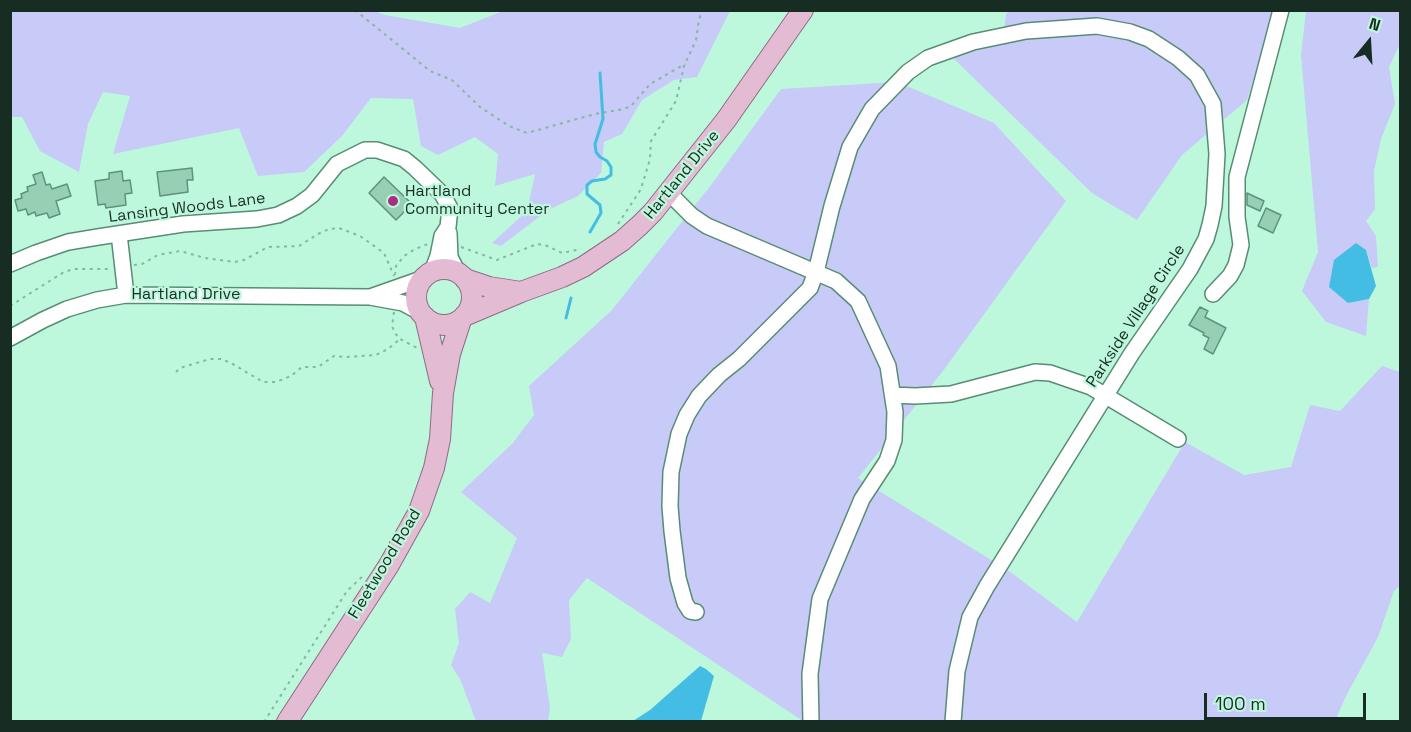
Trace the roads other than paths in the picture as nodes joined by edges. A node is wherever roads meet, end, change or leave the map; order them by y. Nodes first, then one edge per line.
1 (803, 10) edge
2 (1281, 10) edge
3 (669, 193) junction
4 (448, 227) junction
5 (119, 234) junction
6 (10, 264) edge
7 (816, 272) junction
8 (428, 275) junction
9 (462, 276) junction
10 (521, 292) junction
11 (1213, 294) dead end
12 (126, 295) junction
13 (370, 297) junction
14 (423, 315) junction
15 (462, 318) junction
16 (10, 338) edge
17 (443, 393) junction
18 (893, 395) junction
19 (1106, 396) junction
20 (1178, 439) dead end
21 (696, 612) dead end
22 (287, 722) edge
23 (811, 722) edge
24 (953, 722) edge

1 - 3 main road, Hartland Drive
2 - 11 street
3 - 7 street
3 - 10 main road, Hartland Drive
4 - 5 street, Lansing Woods Lane
4 - 8 street, Lansing Woods Lane
4 - 9 street, Lansing Woods Lane
5 - 6 street, Lansing Woods Lane
5 - 12 street
7 - 18 street
7 - 19 street, Parkside Village Circle
7 - 21 street, Parkside Village Circle
8 - 9 main road, Hartland Drive
8 - 13 street, Hartland Drive
8 - 14 main road
9 - 10 main road, Hartland Drive
9 - 15 main road
10 - 15 main road, Hartland Drive
12 - 13 street, Hartland Drive
12 - 16 street, Hartland Drive
13 - 14 street, Hartland Drive
14 - 15 main road, Hartland Drive
14 - 17 main road, Fleetwood Road
15 - 17 main road, Fleetwood Road
17 - 22 main road, Fleetwood Road
18 - 19 street
18 - 23 street
19 - 20 street
19 - 24 street, Parkside Village Circle

